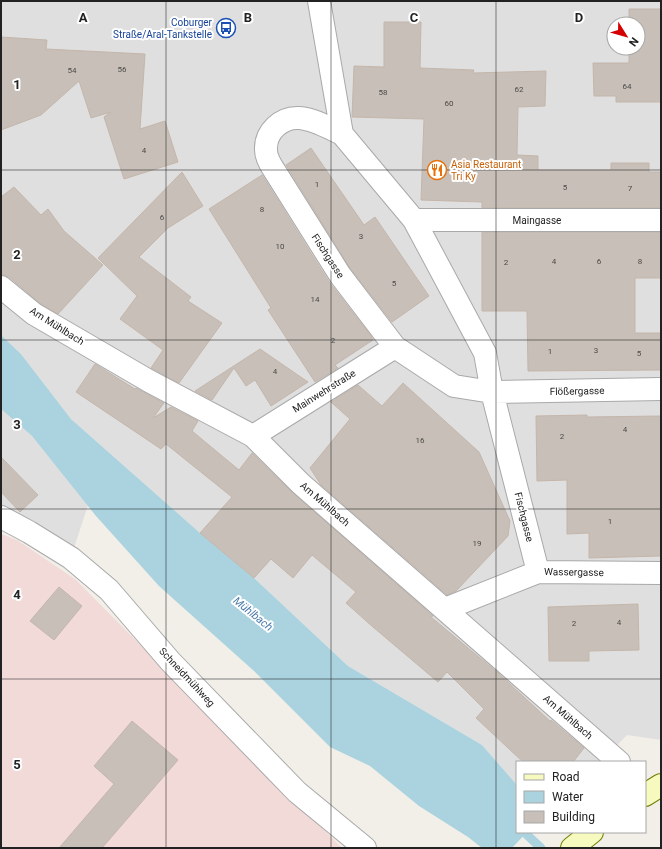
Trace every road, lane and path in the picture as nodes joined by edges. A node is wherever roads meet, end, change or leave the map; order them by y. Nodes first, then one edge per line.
1 (319, 1) edge
2 (342, 134) junction
3 (414, 220) junction
4 (661, 220) edge
5 (1, 288) edge
6 (395, 347) junction
7 (661, 389) edge
8 (492, 392) junction
9 (253, 436) junction
10 (1, 518) edge
11 (538, 572) junction
12 (661, 573) edge
13 (445, 609) junction
14 (618, 761) edge
15 (661, 785) edge
16 (646, 794) edge
17 (591, 833) edge
18 (365, 848) edge
19 (572, 848) edge

1 - 2 street
2 - 3 street, Fischgasse
2 - 6 street, Fischgasse
3 - 4 street, Maingasse
3 - 8 street, Fischgasse
5 - 9 street, Am Mühlbach
6 - 8 street, Fischgasse
6 - 9 street, Mainwehrstraße
7 - 8 street, Flößergasse
8 - 11 street, Fischgasse
9 - 13 street, Am Mühlbach
10 - 18 street, Schneidmühlweg
11 - 12 street, Wassergasse
11 - 13 street, Wassergasse
13 - 14 street, Am Mühlbach
15 - 16 street
17 - 19 street

